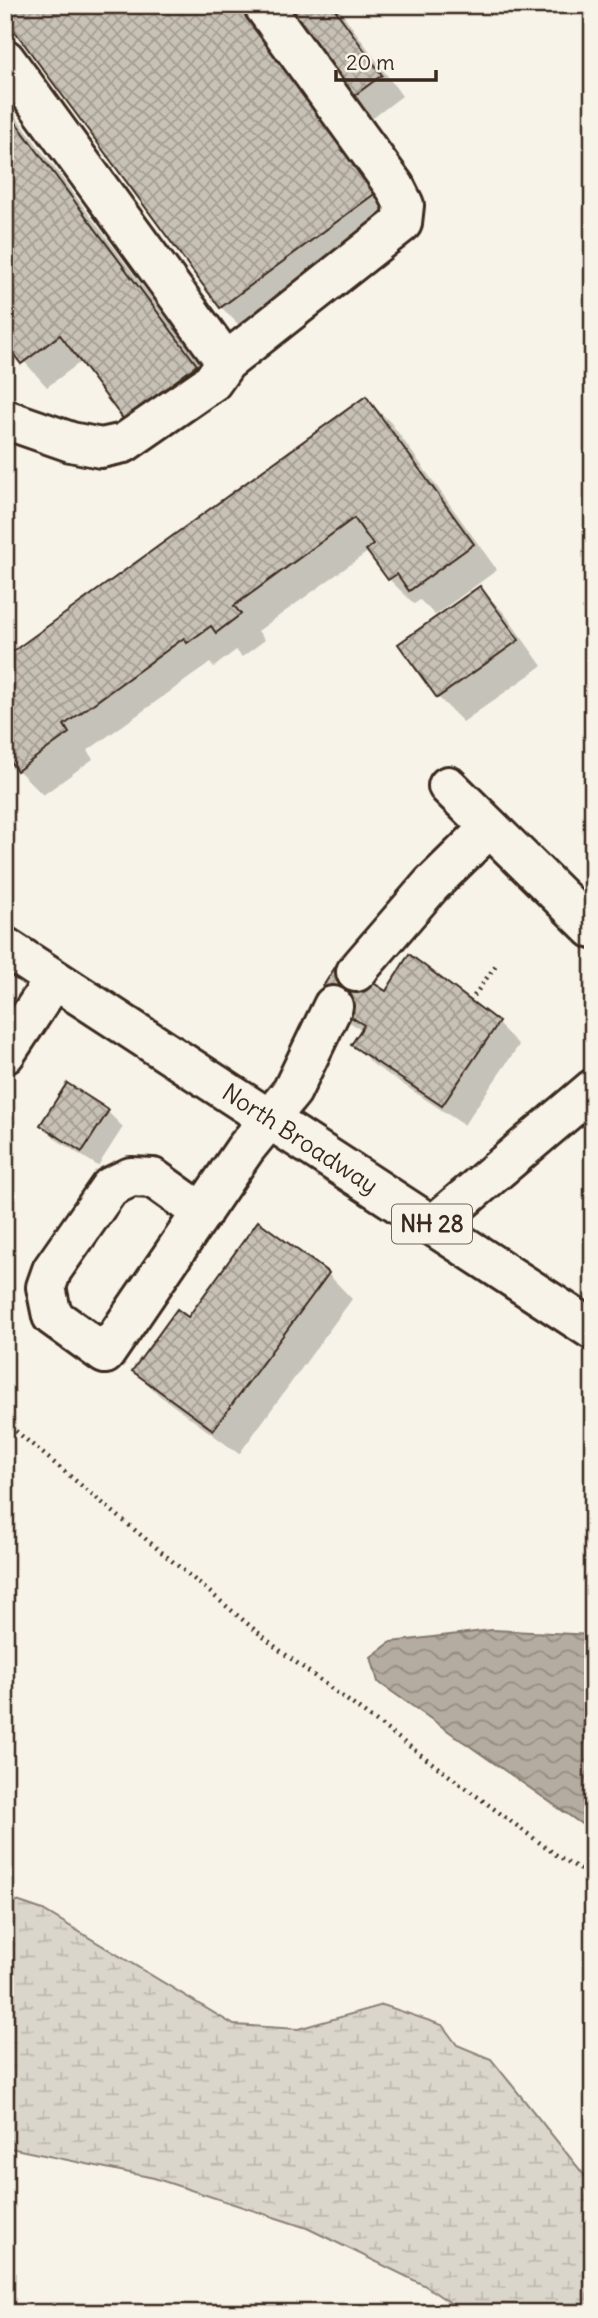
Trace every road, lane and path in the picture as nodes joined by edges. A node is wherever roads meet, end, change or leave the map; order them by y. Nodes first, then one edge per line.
1 (262, 5) edge
2 (5, 59) edge
3 (226, 362) junction
4 (5, 419) edge
5 (448, 786) dead end
6 (488, 829) junction
7 (593, 929) edge
8 (5, 947) edge
9 (498, 962) dead end
10 (356, 972) dead end
11 (54, 980) junction
12 (474, 996) dead end
13 (334, 1006) dead end
14 (5, 1054) edge
15 (593, 1089) edge
16 (269, 1120) junction
17 (202, 1213) junction
18 (433, 1225) junction
19 (593, 1330) edge
20 (5, 1422) edge
21 (593, 1877) edge

1 - 3 main road
2 - 3 main road
3 - 4 main road
5 - 6 main road
6 - 7 main road
6 - 10 main road
8 - 11 main road, North Broadway / NH 28
9 - 12 path
11 - 14 main road
11 - 16 main road, North Broadway / NH 28
13 - 16 main road
15 - 18 main road
16 - 17 main road
16 - 18 main road, North Broadway / NH 28
17 - 17 main road
18 - 19 main road, North Broadway / NH 28
20 - 21 path

